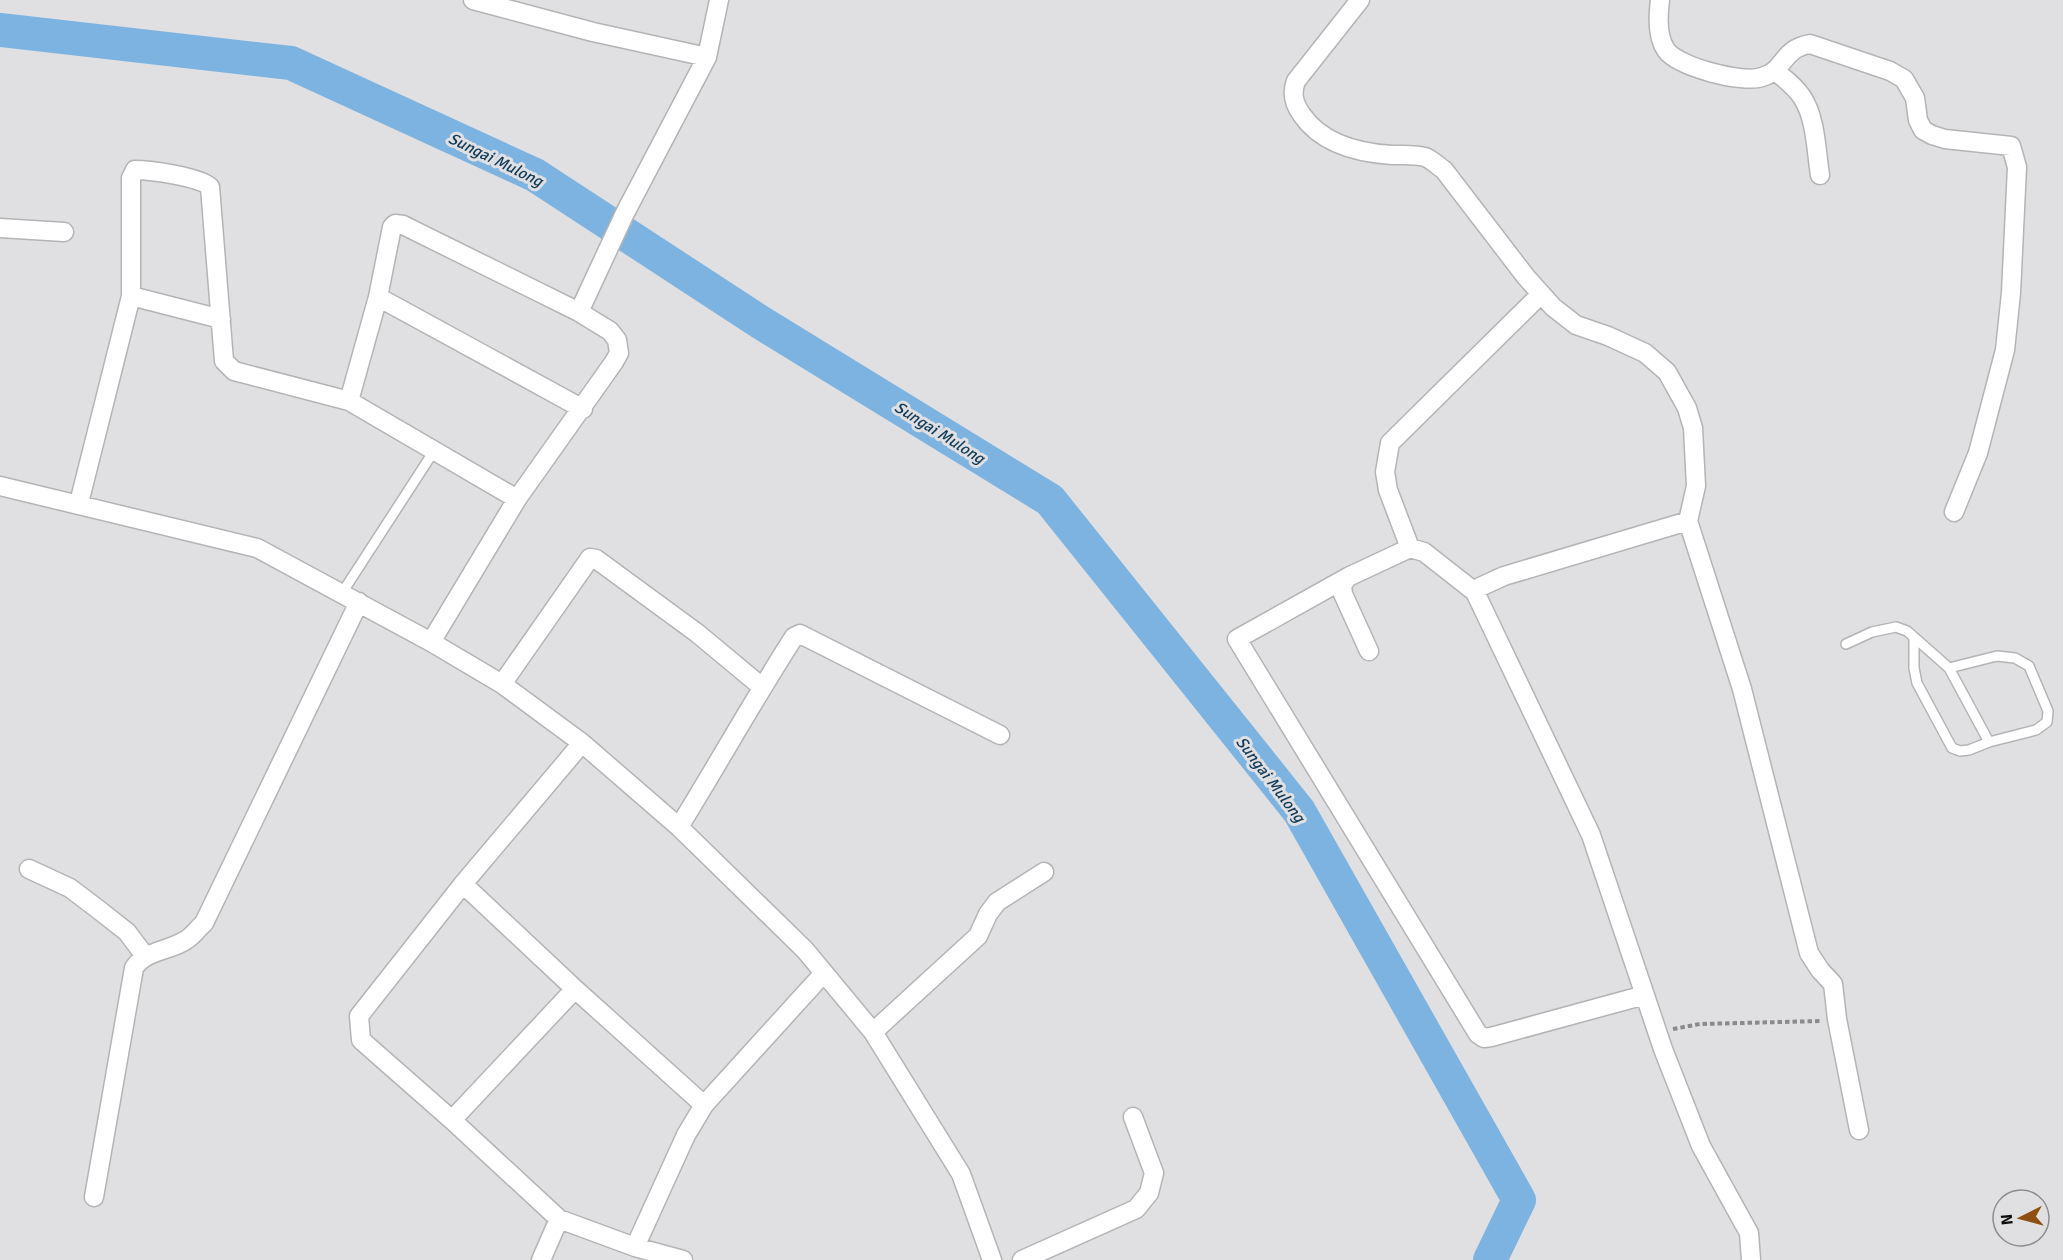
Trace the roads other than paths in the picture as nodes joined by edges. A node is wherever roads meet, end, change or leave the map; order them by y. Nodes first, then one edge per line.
1 (473, 0) edge
2 (719, 0) edge
3 (1359, 0) edge
4 (1660, 0) edge
5 (707, 57) junction
6 (1775, 71) junction
7 (1820, 175) dead end
8 (0, 228) edge
9 (64, 232) dead end
10 (1540, 294) junction
11 (131, 296) junction
12 (378, 297) junction
13 (579, 312) junction
14 (221, 319) junction
15 (348, 401) junction
16 (583, 409) junction
17 (434, 451) junction
18 (0, 486) edge
19 (517, 499) junction
20 (79, 504) junction
21 (1954, 512) dead end
22 (1688, 521) junction
23 (1410, 548) junction
24 (1348, 577) junction
25 (1475, 592) junction
26 (342, 593) junction
27 (359, 602) junction
28 (1914, 638) junction
29 (431, 642) junction
30 (1846, 644) dead end
31 (1369, 651) dead end
32 (1949, 668) junction
33 (502, 684) junction
34 (762, 687) junction
35 (1000, 735) dead end
36 (1989, 742) junction
37 (582, 743) junction
38 (679, 827) junction
39 (29, 869) dead end
40 (1044, 872) dead end
41 (463, 884) junction
42 (145, 956) junction
43 (823, 974) junction
44 (575, 989) junction
45 (1645, 995) junction
46 (873, 1032) junction
47 (704, 1105) junction
48 (1133, 1117) dead end
49 (452, 1120) junction
50 (1859, 1130) dead end
51 (94, 1197) dead end
52 (559, 1220) junction
53 (635, 1247) junction
54 (541, 1260) edge
55 (683, 1260) edge
56 (992, 1260) edge
57 (1023, 1260) edge
58 (1751, 1260) edge

1 - 5 street
2 - 5 street
3 - 10 street
4 - 6 street
5 - 13 street
6 - 7 street
6 - 21 street
8 - 9 street
10 - 22 street
10 - 23 street
11 - 14 street
11 - 14 street
11 - 20 street
12 - 13 street
12 - 15 street
12 - 16 street
13 - 16 street
14 - 15 street
15 - 17 street
16 - 19 street
17 - 19 street
17 - 26 lane
18 - 20 street
19 - 29 street
20 - 26 street
22 - 25 street
22 - 50 street
23 - 24 street
23 - 25 street
24 - 31 street
24 - 45 street
25 - 45 street
26 - 27 street
27 - 29 street
27 - 42 street
28 - 30 lane
28 - 32 lane
28 - 36 lane
29 - 33 street
32 - 36 lane
32 - 36 lane
33 - 34 street
33 - 37 street
34 - 35 street
34 - 38 street
37 - 38 street
37 - 41 street
38 - 43 street
39 - 42 street
40 - 46 street
41 - 44 street
41 - 49 street
42 - 51 street
43 - 46 street
43 - 47 street
44 - 47 street
44 - 49 street
45 - 58 street
46 - 56 street
47 - 53 street
48 - 57 street
49 - 52 street
52 - 53 street
52 - 54 street
53 - 55 street

